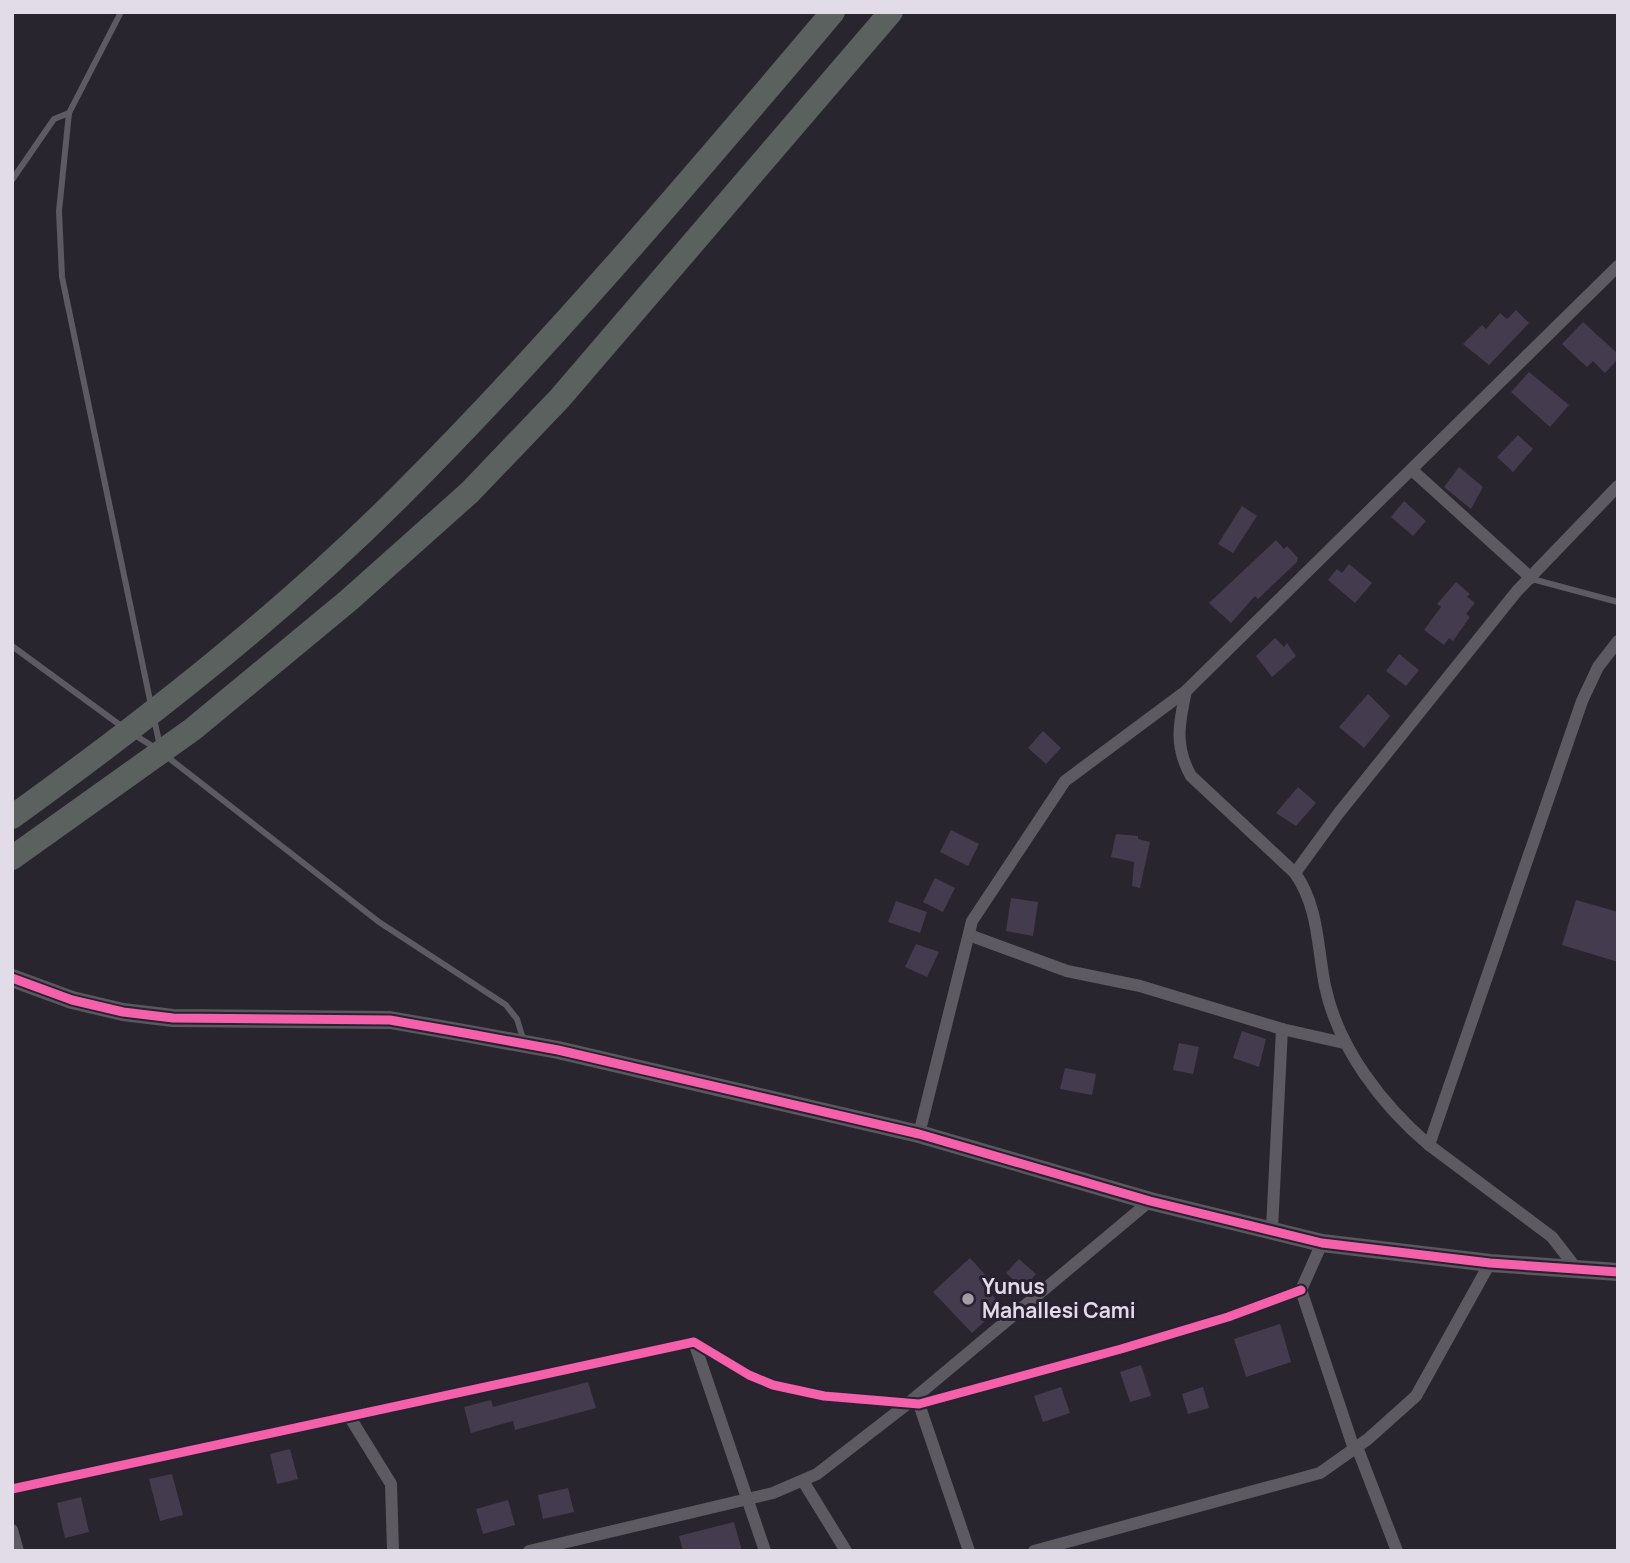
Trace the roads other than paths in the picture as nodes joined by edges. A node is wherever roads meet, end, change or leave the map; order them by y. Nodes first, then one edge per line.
1 (121, 12) edge
2 (833, 12) edge
3 (891, 12) edge
4 (69, 113) junction
5 (12, 180) edge
6 (1618, 266) edge
7 (1412, 470) junction
8 (1618, 486) edge
9 (1531, 578) junction
10 (1618, 601) edge
11 (1618, 641) edge
12 (12, 646) edge
13 (1186, 691) junction
14 (152, 712) junction
15 (128, 731) junction
16 (161, 751) junction
17 (12, 817) edge
18 (12, 858) edge
19 (1296, 873) junction
20 (969, 935) junction
21 (12, 978) edge
22 (1282, 1029) junction
23 (1344, 1043) junction
24 (524, 1044) junction
25 (919, 1134) junction
26 (1429, 1145) junction
27 (1150, 1200) junction
28 (1272, 1229) junction
29 (1322, 1243) junction
30 (1490, 1263) junction
31 (1576, 1268) junction
32 (1618, 1272) edge
33 (1301, 1290) junction
34 (694, 1342) junction
35 (912, 1405) junction
36 (349, 1416) junction
37 (1356, 1448) junction
38 (803, 1481) junction
39 (12, 1489) edge
40 (747, 1499) junction
41 (12, 1530) edge
42 (18, 1551) edge
43 (393, 1551) edge
44 (529, 1551) edge
45 (765, 1551) edge
46 (846, 1551) edge
47 (970, 1551) edge
48 (1034, 1551) edge
49 (1396, 1551) edge

1 - 4 lane
2 - 14 highway
3 - 16 highway
4 - 5 lane
4 - 14 lane
6 - 7 street
7 - 9 street
7 - 13 street
8 - 9 street
9 - 10 lane
9 - 19 street
11 - 26 street
12 - 15 lane
13 - 19 street
13 - 20 street
14 - 15 highway
14 - 16 lane
15 - 16 lane
15 - 17 highway
16 - 18 highway
16 - 24 lane
19 - 23 street
20 - 22 street
20 - 25 street
21 - 24 street
22 - 23 street
22 - 28 street
23 - 26 street
24 - 25 street
25 - 27 street
26 - 31 street
27 - 28 street
27 - 35 street
28 - 29 street
29 - 30 street
29 - 33 street
30 - 31 street
30 - 37 street
31 - 32 street
33 - 35 street
33 - 37 street
34 - 35 street
34 - 36 street
34 - 40 street
35 - 38 street
35 - 47 street
36 - 39 street
36 - 43 street
37 - 48 street
37 - 49 street
38 - 40 street
38 - 46 street
40 - 44 street
40 - 45 street
41 - 42 street

